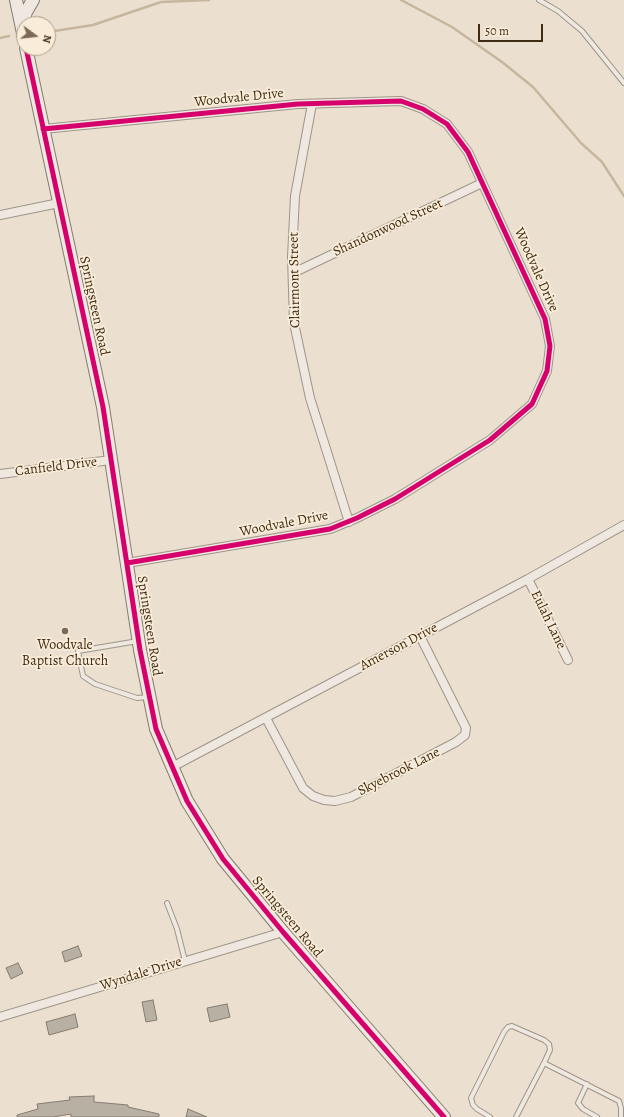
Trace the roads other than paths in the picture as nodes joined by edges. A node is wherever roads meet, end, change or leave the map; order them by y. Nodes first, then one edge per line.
1 (16, 0) edge
2 (33, 0) edge
3 (539, 0) edge
4 (20, 16) edge
5 (25, 16) edge
6 (28, 56) edge
7 (624, 83) edge
8 (312, 104) junction
9 (43, 129) junction
10 (482, 183) junction
11 (59, 203) junction
12 (0, 215) edge
13 (293, 273) junction
14 (112, 460) junction
15 (0, 474) edge
16 (349, 522) junction
17 (624, 525) edge
18 (127, 563) junction
19 (528, 579) junction
20 (420, 636) junction
21 (138, 641) junction
22 (568, 660) dead end
23 (148, 696) junction
24 (266, 718) junction
25 (172, 767) junction
26 (167, 903) dead end
27 (283, 932) junction
28 (185, 961) junction
29 (0, 1017) edge
30 (544, 1063) junction
31 (587, 1084) junction
32 (444, 1117) edge
33 (490, 1117) edge
34 (516, 1117) edge
35 (597, 1117) edge
36 (621, 1117) edge

1 - 4 street
2 - 5 street
3 - 7 lane
6 - 9 street, Springsteen Road
8 - 9 street, Woodvale Drive
8 - 10 street, Woodvale Drive
8 - 13 street, Clairmont Street
9 - 11 street, Springsteen Road
10 - 13 street, Shandonwood Street
10 - 16 street, Woodvale Drive
11 - 12 street
11 - 14 street, Springsteen Road
13 - 16 street, Clairmont Street
14 - 15 street, Canfield Drive
14 - 18 street, Springsteen Road
16 - 18 street, Woodvale Drive
17 - 19 street, Amerson Drive
18 - 21 street, Springsteen Road
19 - 20 street, Amerson Drive
19 - 22 street, Eulah Lane
20 - 24 street, Amerson Drive
20 - 24 street, Skyebrook Lane
21 - 23 street, Springsteen Road
21 - 23 lane
23 - 25 street, Springsteen Road
24 - 25 street, Amerson Drive
25 - 27 street, Springsteen Road
26 - 28 lane
27 - 28 street, Wyndale Drive
27 - 32 street, Springsteen Road
28 - 29 street, Wyndale Drive
30 - 31 lane
30 - 33 lane
30 - 34 lane
31 - 35 lane
31 - 36 lane

